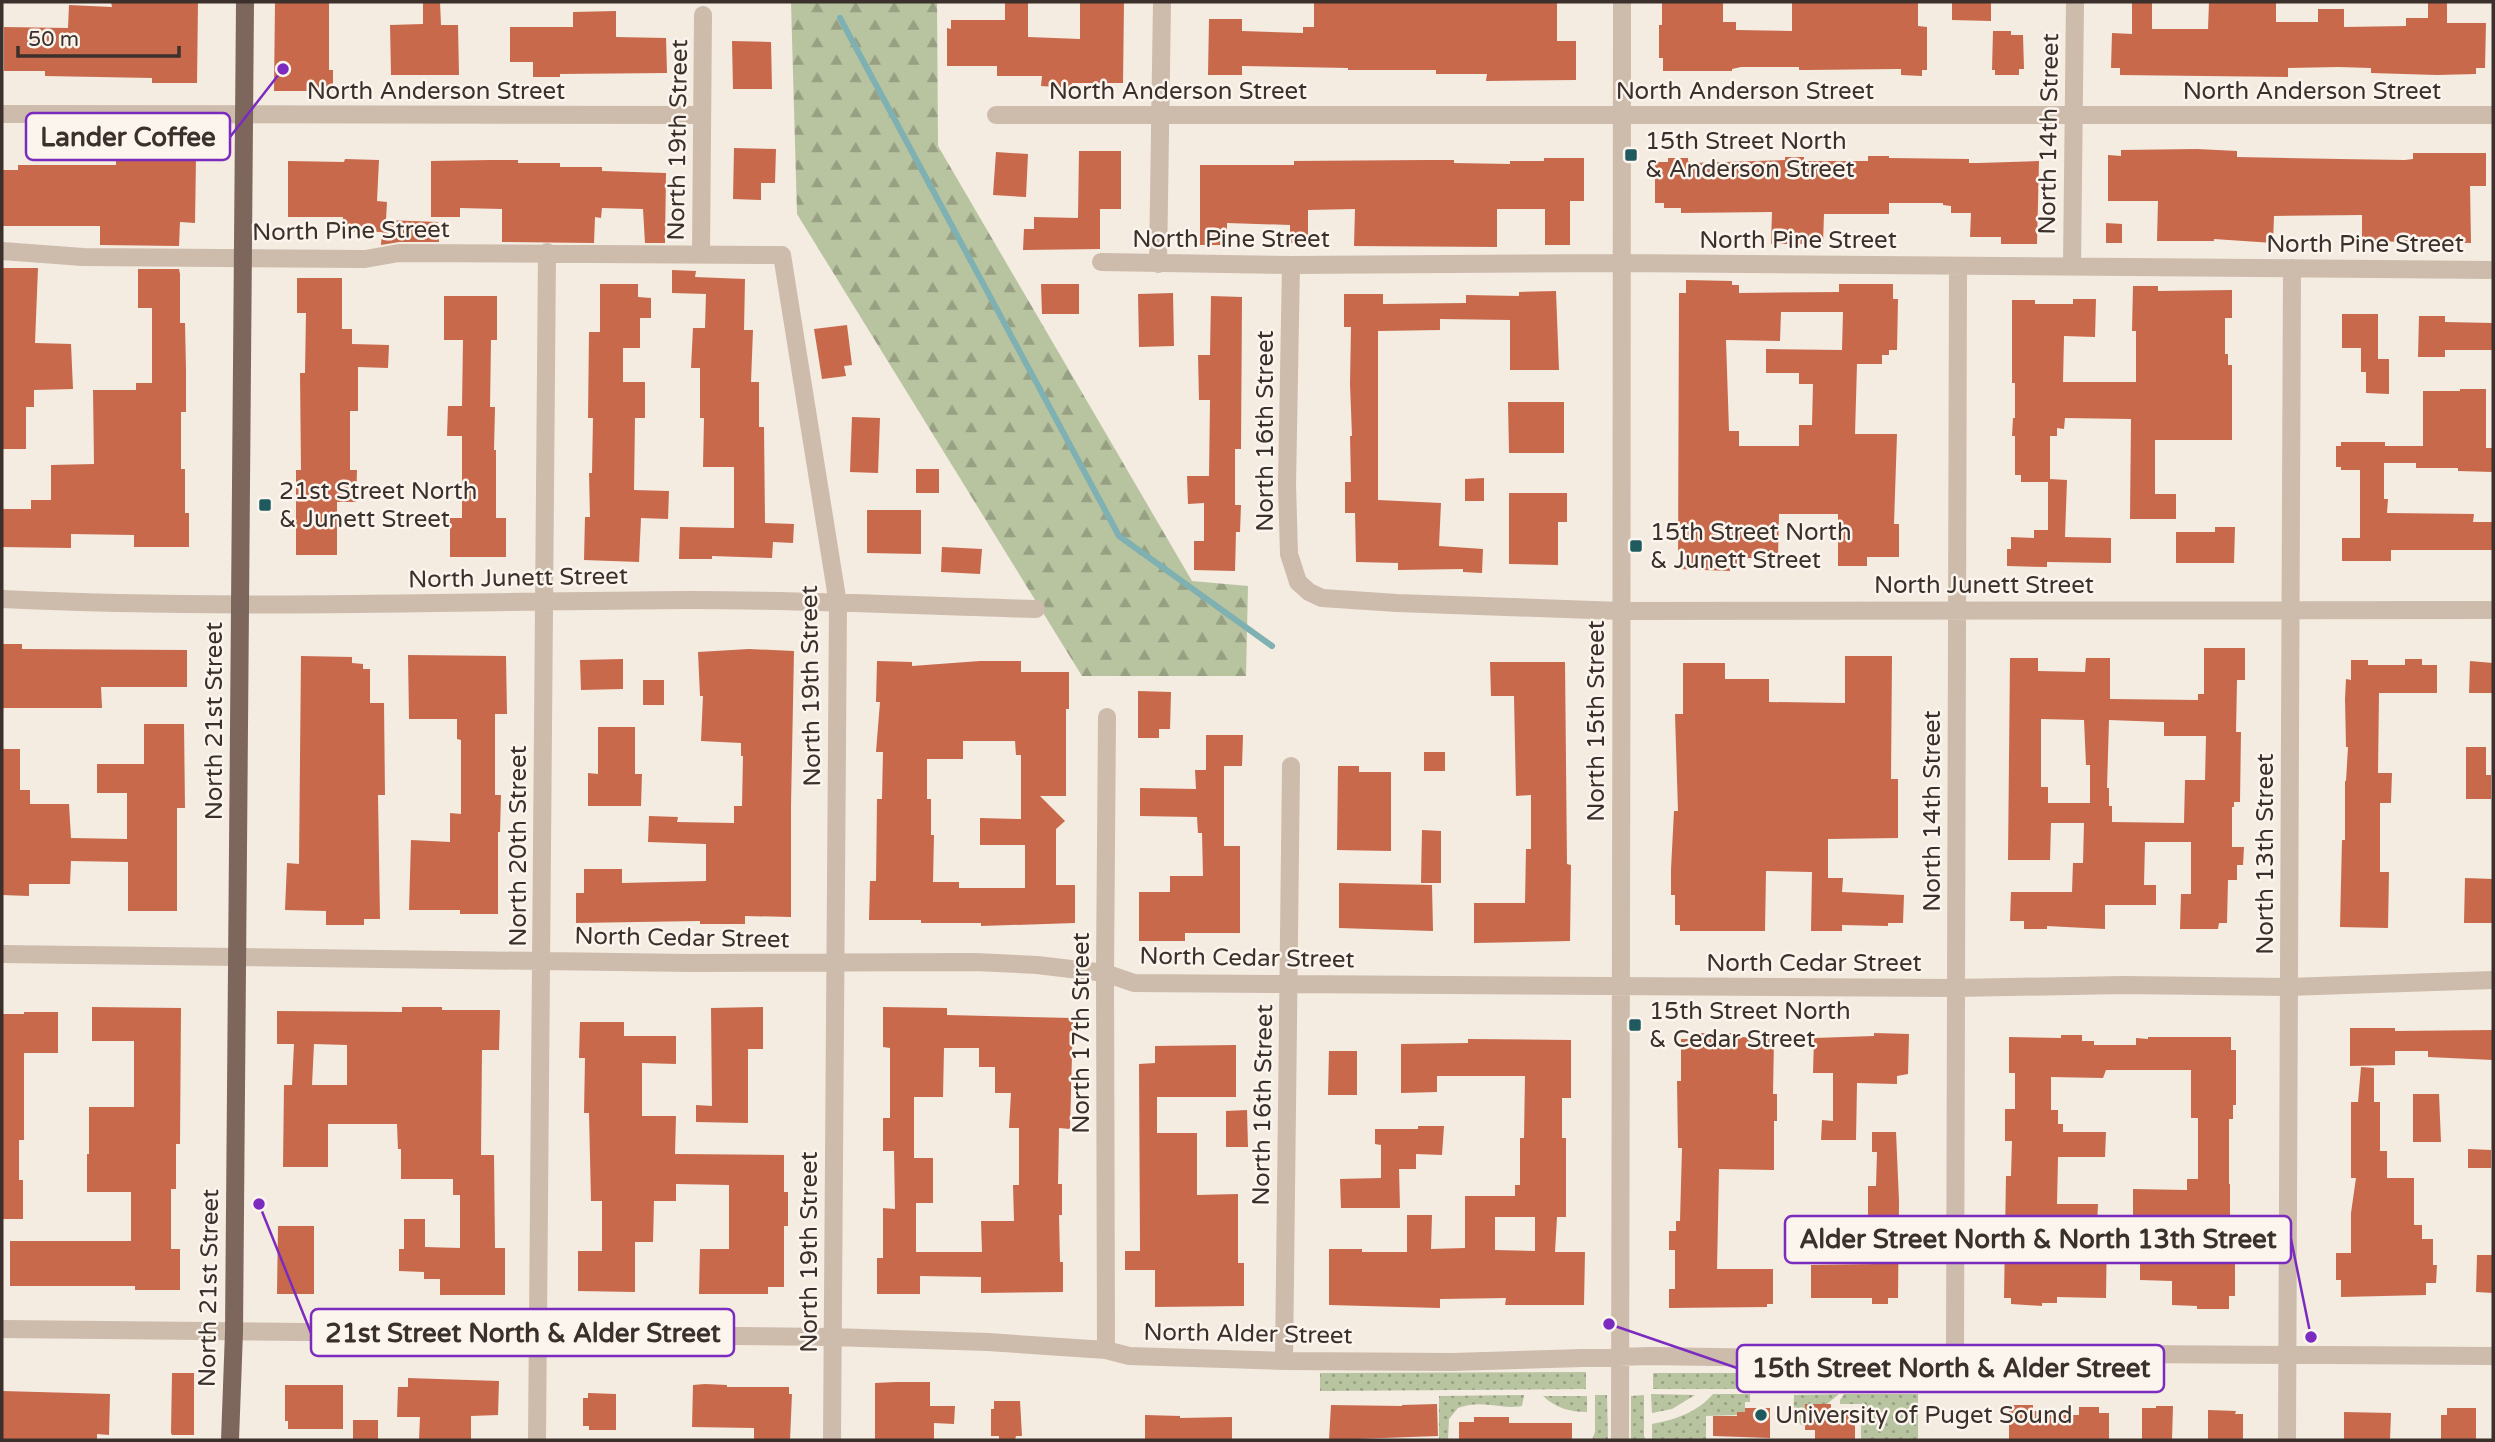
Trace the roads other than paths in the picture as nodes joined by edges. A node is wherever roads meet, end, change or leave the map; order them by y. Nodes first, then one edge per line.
1 (244, 2) edge
2 (1162, 2) edge
3 (1622, 2) edge
4 (2075, 2) edge
5 (703, 15) dead end
6 (2, 114) edge
7 (996, 115) dead end
8 (1160, 115) junction
9 (2074, 115) junction
10 (2493, 115) edge
11 (244, 116) junction
12 (702, 116) junction
13 (1622, 116) junction
14 (2, 251) edge
15 (547, 252) junction
16 (701, 254) junction
17 (241, 257) junction
18 (1101, 262) dead end
19 (1621, 263) junction
20 (1158, 264) junction
21 (1292, 265) junction
22 (1958, 266) junction
23 (2072, 267) junction
24 (2292, 268) junction
25 (2493, 270) edge
26 (1309, 592) joint
27 (2, 599) edge
28 (544, 602) junction
29 (240, 604) junction
30 (838, 604) junction
31 (1036, 609) dead end
32 (1957, 609) junction
33 (2290, 610) junction
34 (2493, 610) edge
35 (1620, 611) junction
36 (1107, 717) dead end
37 (1291, 766) dead end
38 (2, 954) edge
39 (237, 957) junction
40 (541, 961) junction
41 (835, 964) junction
42 (1105, 973) junction
43 (2493, 980) edge
44 (1289, 984) junction
45 (2288, 987) junction
46 (1622, 988) junction
47 (1956, 988) junction
48 (2, 1329) edge
49 (234, 1332) junction
50 (537, 1334) junction
51 (832, 1337) junction
52 (1106, 1350) junction
53 (2287, 1355) junction
54 (1955, 1356) junction
55 (2493, 1356) edge
56 (1620, 1357) junction
57 (1284, 1361) junction
58 (230, 1440) edge
59 (537, 1440) edge
60 (832, 1440) edge
61 (1620, 1440) edge
62 (2287, 1440) edge

1 - 11 main road, North 21st Street
2 - 8 street
3 - 13 street, North 15th Street
4 - 9 street, North 14th Street
5 - 12 street, North 19th Street
6 - 11 street, North Anderson Street
7 - 8 street, North Anderson Street
8 - 13 street, North Anderson Street
8 - 20 street
9 - 10 street, North Anderson Street
9 - 13 street, North Anderson Street
9 - 23 street, North 14th Street
11 - 12 street, North Anderson Street
11 - 17 main road, North 21st Street
12 - 16 street, North 19th Street
13 - 19 street, North 15th Street
14 - 17 street, North Pine Street
15 - 16 street, North Pine Street
15 - 17 street, North Pine Street
15 - 28 street, North 20th Street
16 - 30 street, North 19th Street
17 - 29 main road, North 21st Street
18 - 20 street, North Pine Street
19 - 21 street, North Pine Street
19 - 22 street, North Pine Street
19 - 35 street, North 15th Street
20 - 21 street, North Pine Street
21 - 26 street, North 16th Street
22 - 23 street, North Pine Street
22 - 32 street, North 14th Street
23 - 24 street, North Pine Street
24 - 25 street, North Pine Street
24 - 33 street, North 13th Street
26 - 35 street, North Junett Street
27 - 29 street, North Junett Street
28 - 29 street, North Junett Street
28 - 30 street, North Junett Street
28 - 40 street, North 20th Street
29 - 39 main road, North 21st Street
30 - 31 street, North Junett Street
30 - 41 street, North 19th Street
32 - 33 street, North Junett Street
32 - 35 street, North Junett Street
32 - 47 street, North 14th Street
33 - 34 street, North Junett Street
33 - 45 street, North 13th Street
35 - 46 street, North 15th Street
36 - 42 street, North 17th Street
37 - 44 street, North 16th Street
38 - 39 street, North Cedar Street
39 - 40 street, North Cedar Street
39 - 49 main road, North 21st Street
40 - 41 street, North Cedar Street
40 - 50 street, North 20th Street
41 - 42 street, North Cedar Street
41 - 51 street, North 19th Street
42 - 44 street, North Cedar Street
42 - 52 street, North 17th Street
43 - 45 street, North Cedar Street
44 - 46 street, North Cedar Street
44 - 57 street, North 16th Street
45 - 47 street, North Cedar Street
45 - 53 street, North 13th Street
46 - 47 street, North Cedar Street
46 - 56 street, North 15th Street
47 - 54 street, North 14th Street
48 - 49 street, North Alder Street
49 - 50 street, North Alder Street
49 - 58 main road, North 21st Street
50 - 51 street, North Alder Street
50 - 59 street, North 20th Street
51 - 52 street, North Alder Street
51 - 60 street, North 19th Street
52 - 57 street, North Alder Street
53 - 54 street, North Alder Street
53 - 55 street, North Alder Street
53 - 62 street, North 13th Street
54 - 56 street, North Alder Street
56 - 57 street, North Alder Street
56 - 61 street, North 15th Street

